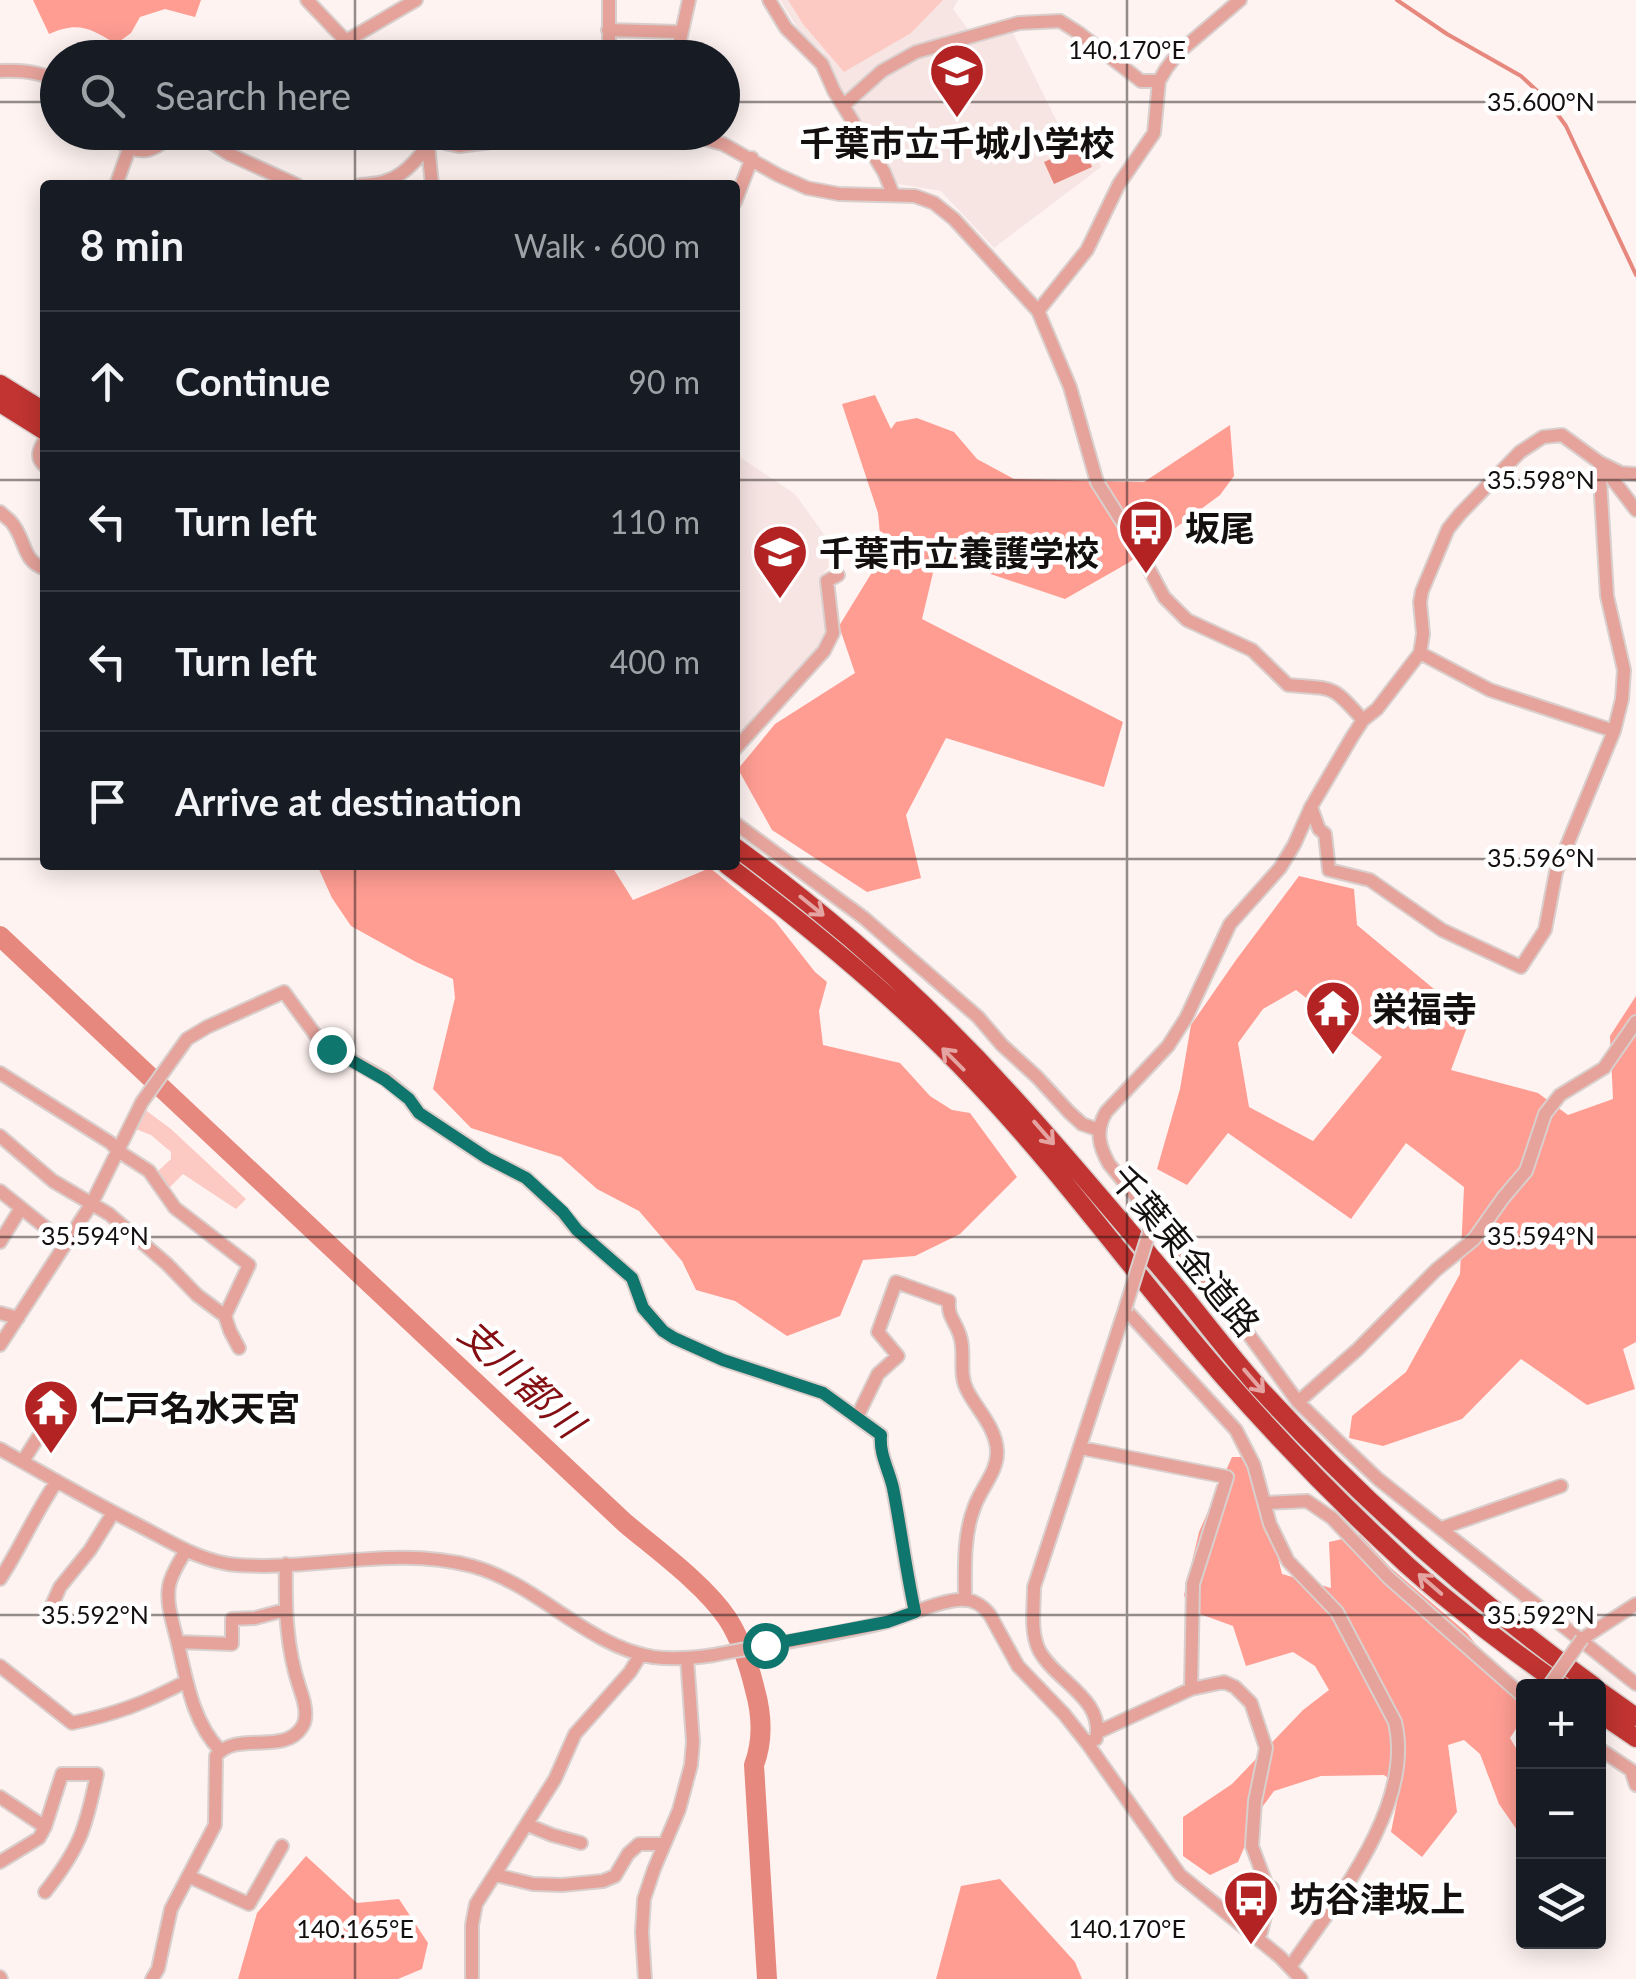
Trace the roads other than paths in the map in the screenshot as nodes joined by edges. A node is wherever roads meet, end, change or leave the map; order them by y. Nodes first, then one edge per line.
1 (308, 0) edge
2 (416, 0) edge
3 (609, 0) edge
4 (689, 0) edge
5 (769, 0) edge
6 (1240, 0) edge
7 (608, 30) junction
8 (680, 32) junction
9 (345, 40) joint
10 (608, 40) edge
11 (679, 40) edge
12 (0, 71) edge
13 (40, 75) edge
14 (1160, 81) junction
15 (844, 105) junction
16 (129, 150) edge
17 (223, 150) edge
18 (421, 150) edge
19 (431, 150) edge
20 (735, 150) edge
21 (752, 158) junction
22 (118, 180) edge
23 (284, 180) edge
24 (390, 180) edge
25 (432, 180) edge
26 (740, 189) edge
27 (893, 194) junction
28 (1038, 311) junction
29 (0, 384) edge
30 (0, 403) edge
31 (40, 409) edge
32 (40, 428) edge
33 (1599, 462) junction
34 (1636, 474) edge
35 (1636, 510) edge
36 (0, 512) edge
37 (40, 567) edge
38 (838, 575) dead end
39 (1420, 653) junction
40 (1363, 720) junction
41 (1614, 731) junction
42 (740, 743) edge
43 (1310, 807) junction
44 (740, 827) edge
45 (740, 851) edge
46 (734, 870) edge
47 (1636, 1022) edge
48 (0, 1073) edge
49 (1099, 1130) junction
50 (0, 1136) edge
51 (118, 1151) junction
52 (0, 1191) edge
53 (92, 1203) junction
54 (21, 1208) junction
55 (1154, 1220) junction
56 (0, 1242) edge
57 (65, 1243) junction
58 (1125, 1309) junction
59 (0, 1314) edge
60 (225, 1316) junction
61 (18, 1318) junction
62 (0, 1346) edge
63 (239, 1348) dead end
64 (1298, 1402) junction
65 (857, 1418) junction
66 (42, 1431) dead end
67 (1081, 1448) junction
68 (0, 1449) edge
69 (23, 1461) junction
70 (57, 1481) junction
71 (1561, 1486) dead end
72 (1266, 1503) junction
73 (113, 1512) junction
74 (1442, 1528) junction
75 (186, 1550) junction
76 (286, 1564) junction
77 (0, 1579) edge
78 (965, 1600) junction
79 (1636, 1604) edge
80 (285, 1610) junction
81 (915, 1612) junction
82 (48, 1614) dead end
83 (1582, 1640) junction
84 (178, 1642) junction
85 (641, 1654) junction
86 (687, 1658) junction
87 (0, 1666) edge
88 (1553, 1679) edge
89 (1553, 1679) edge
90 (1584, 1679) edge
91 (185, 1682) junction
92 (1636, 1684) edge
93 (1191, 1689) junction
94 (1516, 1690) edge
95 (1606, 1695) edge
96 (1636, 1716) edge
97 (1606, 1717) edge
98 (1098, 1732) junction
99 (1636, 1738) edge
100 (1088, 1743) junction
101 (220, 1750) junction
102 (1606, 1753) edge
103 (1636, 1785) edge
104 (0, 1796) edge
105 (528, 1825) junction
106 (45, 1828) junction
107 (581, 1843) dead end
108 (664, 1844) junction
109 (282, 1846) dead end
110 (0, 1862) edge
111 (496, 1874) junction
112 (188, 1876) junction
113 (45, 1892) dead end
114 (1257, 1938) junction
115 (1290, 1967) junction
116 (153, 1979) edge
117 (472, 1979) edge
118 (645, 1979) edge
119 (1301, 1979) edge

1 - 9 street
2 - 9 street
3 - 7 street
4 - 8 street
5 - 15 street
6 - 14 street
7 - 8 street
7 - 10 street
8 - 11 street
12 - 13 street
14 - 15 street
14 - 28 street
15 - 27 street
16 - 22 street
17 - 23 street
18 - 24 street
19 - 25 street
20 - 21 street
21 - 26 street
21 - 27 street
27 - 28 street
28 - 40 street
29 - 31 highway
30 - 32 highway
33 - 34 street
33 - 35 street
33 - 39 street
33 - 41 street
36 - 37 street
38 - 42 street
39 - 40 street
39 - 41 street
40 - 43 street
41 - 43 street
43 - 49 street
44 - 49 street
45 -> 90 highway, 千葉東金道路
88 -> 46 highway, 千葉東金道路
47 - 64 street
48 - 51 street
49 - 55 street
50 - 53 street
51 - 53 street
51 - 60 street
51 - 65 street
52 - 54 street
53 - 57 street
53 - 60 street
54 - 56 street
54 - 57 street
55 - 58 street, bridge
55 - 64 street
57 - 61 street
58 - 67 street
58 - 72 street
59 - 61 street
60 - 63 street
61 - 62 street
64 - 74 street
65 - 78 street
65 - 81 street
66 - 69 street
67 - 93 street
67 - 98 street
68 - 69 street
69 - 70 street
70 - 73 street
70 - 77 street
71 - 74 street
72 - 94 street
72 - 115 street
73 - 75 street
73 - 82 street
74 - 83 street
75 - 76 street
75 - 84 street
76 - 80 street
76 - 85 street
78 - 81 street
78 - 100 street
79 - 83 street
80 - 84 street
80 - 101 street
81 - 86 street
83 - 89 street, bridge
83 - 92 street
84 - 91 street
85 - 86 street
85 - 105 street
86 - 108 street
87 - 91 street
91 - 101 street
93 - 98 street
93 - 114 street
95 - 96 highway, 千葉東金道路
97 - 99 highway
98 - 100 street
100 - 114 street
101 - 112 street
102 - 103 street
104 - 106 street
105 - 107 street
105 - 111 street
106 - 110 street
106 - 113 street
108 - 111 street
108 - 118 street
109 - 112 street
111 - 117 street
112 - 116 street
114 - 115 street
115 - 119 street

